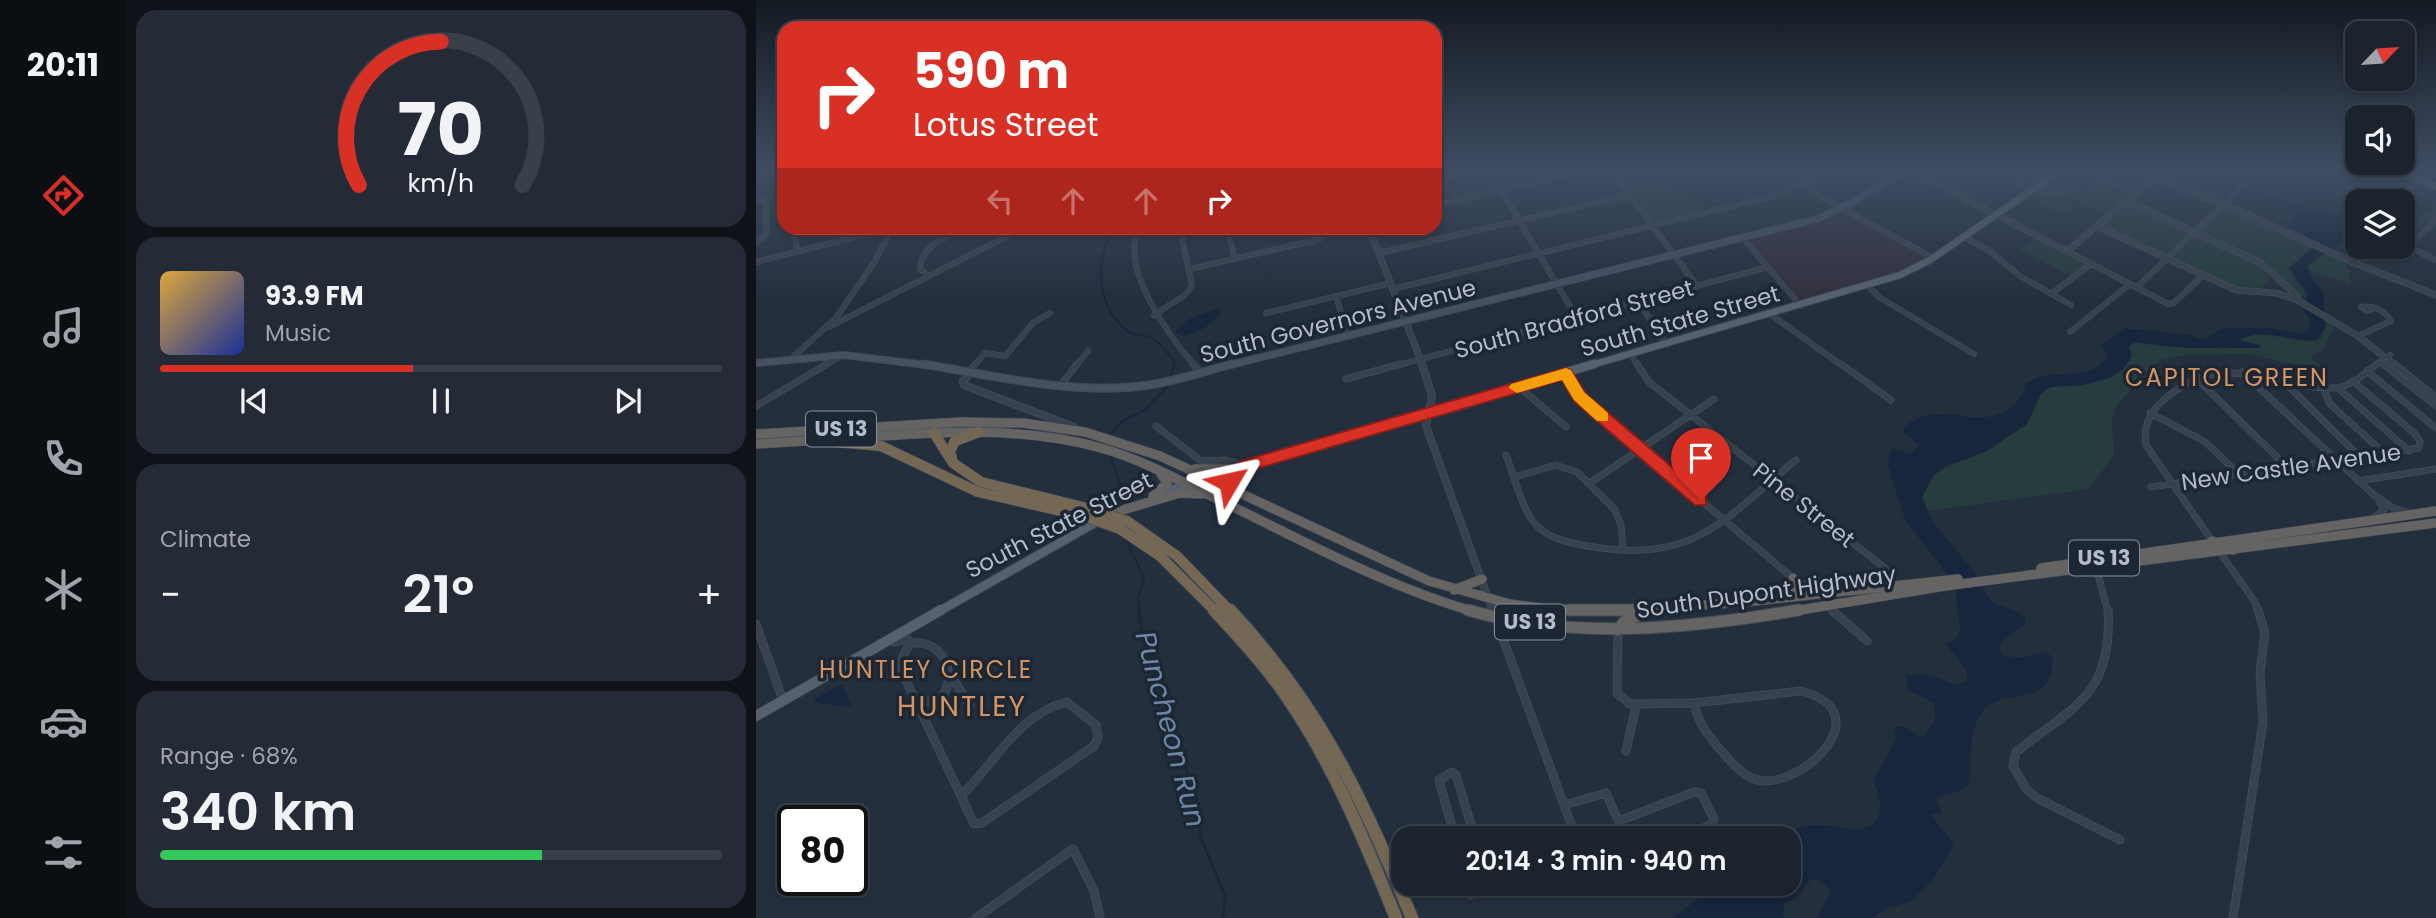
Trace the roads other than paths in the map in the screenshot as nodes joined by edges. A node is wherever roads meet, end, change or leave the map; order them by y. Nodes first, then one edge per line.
1 (766, 211) edge
2 (1514, 211) edge
3 (1560, 211) edge
4 (1642, 211) edge
5 (1712, 211) edge
6 (1836, 211) edge
7 (1847, 211) edge
8 (1990, 211) edge
9 (2001, 211) edge
10 (2116, 211) edge
11 (2149, 211) edge
12 (2217, 211) edge
13 (2236, 211) edge
14 (1996, 214) junction
15 (2436, 219) edge
16 (1519, 220) junction
17 (1652, 225) junction
18 (2097, 226) junction
19 (2195, 232) junction
20 (796, 235) edge
21 (844, 235) edge
22 (865, 235) edge
23 (889, 235) edge
24 (952, 235) edge
25 (1009, 235) edge
26 (1137, 235) edge
27 (1182, 235) edge
28 (1229, 235) edge
29 (1314, 235) edge
30 (1327, 235) edge
31 (1372, 235) edge
32 (1964, 237) junction
33 (1743, 238) junction
34 (844, 239) junction
35 (1316, 240) junction
36 (2415, 240) edge
37 (756, 243) edge
38 (797, 251) junction
39 (2067, 251) junction
40 (2415, 251) edge
41 (1379, 253) junction
42 (1538, 253) junction
43 (1674, 255) junction
44 (1933, 258) junction
45 (2167, 258) junction
46 (1235, 259) junction
47 (2357, 259) edge
48 (2436, 260) edge
49 (2350, 261) junction
50 (756, 262) edge
51 (2091, 264) junction
52 (1768, 267) junction
53 (1190, 269) junction
54 (2203, 275) junction
55 (2274, 275) junction
56 (929, 276) junction
57 (2130, 284) junction
58 (1556, 285) junction
59 (1867, 285) junction
60 (1392, 286) junction
61 (1697, 286) junction
62 (2136, 288) junction
63 (2259, 292) junction
64 (2051, 293) junction
65 (2436, 295) edge
66 (1336, 296) junction
67 (2304, 301) junction
68 (1638, 302) junction
69 (2174, 303) joint
70 (2071, 305) dead end
71 (1801, 306) junction
72 (2374, 308) dead end
73 (1050, 313) dead end
74 (1266, 313) dead end
75 (1154, 315) junction
76 (1771, 315) junction
77 (1577, 318) junction
78 (1406, 322) junction
79 (829, 327) junction
80 (2070, 331) dead end
81 (2360, 335) junction
82 (1349, 337) junction
83 (1667, 345) junction
84 (1088, 351) dead end
85 (1974, 354) dead end
86 (843, 355) junction
87 (1631, 355) junction
88 (793, 357) junction
89 (2385, 358) junction
90 (1421, 360) junction
91 (756, 363) edge
92 (2367, 371) junction
93 (970, 372) junction
94 (2242, 372) junction
95 (1566, 373) junction
96 (1202, 374) junction
97 (2194, 376) junction
98 (2280, 378) junction
99 (1346, 379) dead end
100 (2353, 381) junction
101 (1061, 385) junction
102 (1519, 387) junction
103 (2323, 387) junction
104 (2338, 388) junction
105 (2436, 395) edge
106 (1432, 396) junction
107 (1714, 399) dead end
108 (1891, 400) dead end
109 (1457, 405) junction
110 (756, 406) edge
111 (2436, 406) edge
112 (1034, 413) junction
113 (2150, 413) junction
114 (1428, 414) junction
115 (1690, 415) junction
116 (1023, 423) junction
117 (926, 424) junction
118 (1156, 426) dead end
119 (1566, 427) dead end
120 (2436, 428) edge
121 (979, 432) junction
122 (1086, 432) junction
123 (934, 433) junction
124 (756, 434) edge
125 (814, 440) junction
126 (756, 444) edge
127 (1640, 449) junction
128 (2409, 451) junction
129 (1122, 454) junction
130 (2385, 454) junction
131 (1506, 455) dead end
132 (2360, 457) junction
133 (1796, 460) dead end
134 (2337, 461) junction
135 (953, 463) junction
136 (1145, 464) junction
137 (1247, 466) junction
138 (1183, 467) junction
139 (2288, 468) junction
140 (1235, 469) junction
141 (2436, 469) edge
142 (2239, 475) junction
143 (1515, 477) junction
144 (1207, 478) junction
145 (1772, 480) junction
146 (2358, 481) junction
147 (1590, 483) junction
148 (2171, 483) junction
149 (1188, 484) junction
150 (2151, 487) dead end
151 (2374, 495) junction
152 (1153, 496) junction
153 (1213, 496) junction
154 (1262, 504) junction
155 (2436, 511) edge
156 (1116, 512) junction
157 (1091, 514) junction
158 (2413, 514) junction
159 (1721, 518) junction
160 (2369, 520) junction
161 (2436, 523) edge
162 (1123, 525) junction
163 (1314, 530) junction
164 (2215, 545) junction
165 (1623, 549) junction
166 (1355, 564) junction
167 (2096, 567) junction
168 (1886, 569) dead end
169 (1422, 578) junction
170 (1794, 578) junction
171 (1983, 578) junction
172 (1482, 579) junction
173 (1803, 585) junction
174 (1453, 590) junction
175 (1811, 597) junction
176 (1783, 599) junction
177 (1489, 600) junction
178 (1827, 600) junction
179 (1510, 605) junction
180 (1652, 611) junction
181 (1780, 612) junction
182 (1609, 613) junction
183 (1495, 615) junction
184 (1513, 620) junction
185 (756, 624) edge
186 (1587, 628) junction
187 (1618, 629) junction
188 (1500, 631) junction
189 (908, 638) junction
190 (1867, 641) dead end
191 (952, 677) junction
192 (916, 699) junction
193 (783, 700) junction
194 (935, 702) junction
195 (1694, 704) junction
196 (970, 706) dead end
197 (1636, 706) junction
198 (756, 716) edge
199 (925, 720) junction
200 (1626, 751) dead end
201 (961, 796) junction
202 (1564, 805) junction
203 (1619, 821) junction
204 (1452, 826) edge
205 (1472, 826) edge
206 (1569, 826) edge
207 (1621, 826) edge
208 (1707, 826) edge
209 (2120, 840) dead end
210 (976, 918) edge
211 (1100, 918) edge
212 (1396, 918) edge
213 (1412, 918) edge
214 (2233, 918) edge

1 - 37 street
2 - 16 street
3 - 16 street
4 - 17 street
5 - 17 street
6 - 33 main road, South Governors Avenue
7 - 44 street
8 - 14 street
9 - 14 main road, South State Street
10 - 18 street
11 - 19 street
12 - 19 street
13 - 49 street
14 - 32 main road, South State Street
14 - 39 street
15 - 36 street
16 - 41 street
16 - 42 street
17 - 42 street
17 - 43 street
18 - 39 street
18 - 45 street
19 - 45 street
19 - 55 street
20 - 38 street
21 - 34 street
22 - 34 street
23 - 79 street
24 - 56 street
25 - 56 street
26 - 75 street
27 - 53 street
28 - 46 street
29 - 35 street
30 - 35 street
31 - 41 street
32 - 44 main road, South State Street
32 - 64 street
33 - 43 main road, South Governors Avenue
33 - 52 street
34 - 38 street
35 - 46 street
38 - 50 street
39 - 51 street
40 - 48 street
41 - 60 street
42 - 58 street
42 - 60 street
43 - 58 main road, South Governors Avenue
43 - 61 street
44 - 59 main road, South State Street
45 - 54 street
45 - 62 street
46 - 53 street
47 - 49 street
49 - 65 street
51 - 57 street
51 - 64 street
52 - 61 street, South Bradford Street
52 - 71 street
53 - 75 street
54 - 63 street
54 - 69 street
55 - 63 street
55 - 67 street
56 - 79 street
57 - 62 street
57 - 80 street
58 - 77 street
58 - 78 main road, South Governors Avenue
59 - 71 main road, South State Street
59 - 85 street
60 - 66 street
60 - 78 street
61 - 68 street, South Bradford Street
62 - 69 street
63 - 67 street
64 - 70 street
66 - 74 street
66 - 82 street
67 - 81 street
68 - 77 street, South Bradford Street
68 - 83 street
71 - 76 main road, South State Street
72 - 81 street
73 - 93 street
75 - 96 street
76 - 83 main road, South State Street
76 - 108 street
77 - 90 street, South Bradford Street
78 - 82 main road, South Governors Avenue
78 - 90 street
79 - 88 street
81 - 89 street
82 - 96 main road, South Governors Avenue
83 - 87 main road, South State Street
84 - 101 street
86 - 88 main road, South Governors Avenue
86 - 93 main road, South Governors Avenue
86 - 110 street
87 - 95 main road, South State Street
87 - 115 street, Pine Street
88 - 91 main road, South Governors Avenue
89 - 92 street
89 - 105 street
89 - 111 street
90 - 99 street, South Bradford Street
90 - 106 street
92 - 100 street
92 - 120 street
93 - 101 main road, South Governors Avenue
93 - 112 street
94 - 97 street
94 - 98 street
94 - 134 street
95 - 102 main road, South State Street
95 - 127 street
96 - 101 main road, South Governors Avenue
97 - 113 street
97 - 139 street
98 - 103 street
98 - 132 street
100 - 104 street
100 - 128 street, New Castle Avenue
102 - 109 main road, South State Street
102 - 119 street
103 - 104 street
103 - 130 street
104 - 128 street
106 - 109 street
106 - 114 street
107 - 115 street
109 - 114 main road, South State Street
112 - 116 street
112 - 122 street
113 - 142 street
113 - 148 street
114 - 137 main road, South State Street
114 - 172 street
115 - 127 street
115 - 145 street, Pine Street
116 - 117 highway, South Dupont Highway / US 13
116 - 122 highway, South Dupont Highway / US 13
117 - 123 highway
117 - 124 highway, South Dupont Highway / US 13
118 - 137 street
121 - 123 highway, South Dupont Highway / US 13
121 - 129 highway, South Dupont Highway / US 13
121 - 135 highway
122 - 138 highway, South Dupont Highway / US 13
123 - 125 highway, South Dupont Highway / US 13
123 - 135 highway
125 - 126 highway, South Dupont Highway / US 13
125 - 157 highway
127 - 147 street
127 - 159 street
128 - 130 street, New Castle Avenue
129 - 136 highway, South Dupont Highway / US 13
129 - 152 highway
130 - 132 street, New Castle Avenue
131 - 143 street
132 - 134 street, New Castle Avenue
133 - 145 street
134 - 139 street, New Castle Avenue
134 - 146 street
135 - 157 highway
136 - 144 highway
136 - 149 highway, South Dupont Highway / US 13
137 - 140 main road, South State Street
137 - 154 highway
138 - 140 highway
138 - 144 highway, South Dupont Highway / US 13
139 - 142 street, New Castle Avenue
140 - 144 main road, South State Street
141 - 146 street
142 - 148 street, New Castle Avenue
143 - 147 street
143 - 165 street
144 - 149 main road, South State Street
144 - 154 highway, South Dupont Highway / US 13
145 - 159 street
145 - 168 street, Pine Street
146 - 151 street
147 - 165 street
148 - 150 street, New Castle Avenue
148 - 164 street
149 - 152 main road, South State Street
149 - 153 highway, South Dupont Highway / US 13
149 - 163 highway
151 - 158 street
151 - 160 street
152 - 156 main road, South State Street
153 - 156 highway
153 - 166 highway, South Dupont Highway / US 13
154 - 163 highway, South Dupont Highway / US 13
155 - 158 highway, South Dupont Highway / US 13
156 - 189 main road, South State Street
157 - 162 highway, bridge
158 - 160 highway, South Dupont Highway / US 13
159 - 165 street
159 - 170 street
160 - 164 highway, South Dupont Highway / US 13
161 - 164 highway
162 - 212 highway
162 - 213 highway
163 - 169 highway, South Dupont Highway / US 13
164 - 167 highway, South Dupont Highway / US 13
164 - 171 highway, South Dupont Highway / US 13
164 - 214 street
166 - 169 highway
166 - 183 highway, South Dupont Highway / US 13
167 - 171 highway, South Dupont Highway / US 13
167 - 209 street
169 - 174 highway, South Dupont Highway / US 13
170 - 173 street
170 - 176 highway
171 - 178 highway, South Dupont Highway / US 13
172 - 174 highway
172 - 177 street
173 - 175 street
173 - 178 highway
174 - 177 highway, South Dupont Highway / US 13
175 - 176 highway, South Dupont Highway / US 13
175 - 178 highway, South Dupont Highway / US 13
175 - 181 highway
176 - 180 highway, South Dupont Highway / US 13
177 - 179 highway, South Dupont Highway / US 13
177 - 183 street
178 - 181 highway, South Dupont Highway / US 13
178 - 190 street
179 - 182 highway, South Dupont Highway / US 13
179 - 183 highway
180 - 182 highway, South Dupont Highway / US 13
180 - 187 highway
181 - 187 highway, South Dupont Highway / US 13
182 - 186 highway
183 - 184 highway, South Dupont Highway / US 13
183 - 188 street
184 - 186 highway, South Dupont Highway / US 13
184 - 188 highway
185 - 193 street
186 - 187 highway, South Dupont Highway / US 13
187 - 197 street
188 - 202 street
189 - 191 street
189 - 192 street
189 - 193 main road, South State Street
191 - 194 street
191 - 196 street
192 - 194 street
192 - 199 street
193 - 198 main road, South State Street
194 - 199 street
195 - 195 street
195 - 197 street
197 - 200 street
199 - 201 street
201 - 201 street
202 - 203 street
202 - 206 street
203 - 207 street
203 - 208 street
204 - 205 street
210 - 211 street

